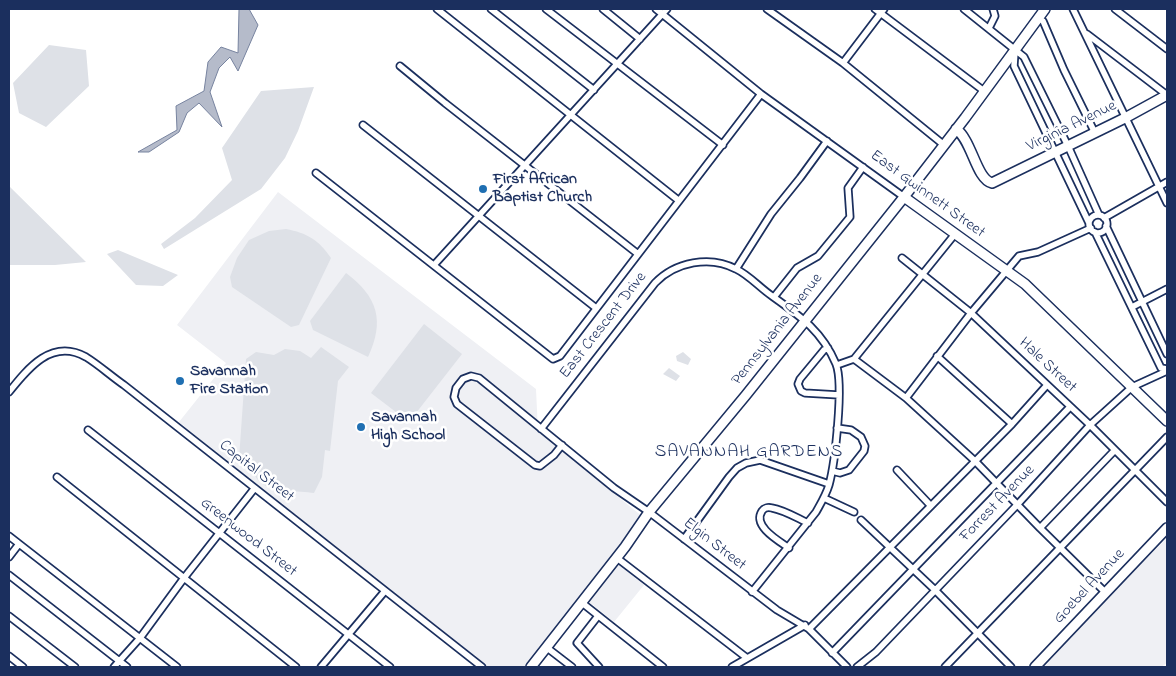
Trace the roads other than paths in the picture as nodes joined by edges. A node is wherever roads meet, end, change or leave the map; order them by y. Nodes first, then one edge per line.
1 (437, 9) edge
2 (490, 9) edge
3 (546, 9) edge
4 (603, 9) edge
5 (656, 9) edge
6 (767, 9) edge
7 (875, 9) edge
8 (964, 9) edge
9 (993, 9) edge
10 (1045, 9) edge
11 (1073, 9) edge
12 (1115, 9) edge
13 (664, 11) edge
14 (883, 11) edge
15 (1038, 18) junction
16 (989, 28) junction
17 (1085, 32) junction
18 (640, 39) junction
19 (1015, 49) junction
20 (1167, 49) edge
21 (843, 63) junction
22 (618, 64) junction
23 (400, 66) dead end
24 (594, 90) junction
25 (984, 91) junction
26 (761, 94) junction
27 (1167, 95) edge
28 (572, 115) junction
29 (1125, 118) junction
30 (364, 126) dead end
31 (956, 129) junction
32 (1095, 133) junction
33 (827, 141) junction
34 (724, 145) junction
35 (944, 145) junction
36 (1068, 146) junction
37 (1056, 152) junction
38 (525, 165) junction
39 (863, 167) junction
40 (316, 172) dead end
41 (1167, 182) edge
42 (1159, 186) junction
43 (904, 197) junction
44 (678, 200) junction
45 (1167, 203) edge
46 (479, 216) junction
47 (1102, 217) junction
48 (1106, 226) junction
49 (1092, 228) junction
50 (955, 234) junction
51 (638, 254) junction
52 (902, 258) dead end
53 (434, 266) junction
54 (736, 269) junction
55 (1006, 270) junction
56 (923, 274) junction
57 (1167, 289) edge
58 (774, 297) junction
59 (1142, 302) junction
60 (1132, 307) junction
61 (596, 308) junction
62 (971, 313) junction
63 (806, 320) junction
64 (828, 348) junction
65 (1167, 354) edge
66 (937, 356) junction
67 (854, 358) junction
68 (836, 365) junction
69 (1167, 370) edge
70 (1047, 385) junction
71 (1132, 387) junction
72 (9, 392) edge
73 (839, 395) junction
74 (906, 398) junction
75 (1070, 407) junction
76 (1167, 421) edge
77 (1012, 424) junction
78 (1090, 425) junction
79 (837, 428) junction
80 (541, 429) junction
81 (88, 430) dead end
82 (1167, 437) edge
83 (562, 445) junction
84 (1115, 450) junction
85 (975, 460) junction
86 (897, 470) dead end
87 (832, 471) junction
88 (1136, 471) junction
89 (57, 477) dead end
90 (997, 483) junction
91 (829, 484) junction
92 (254, 489) junction
93 (824, 498) junction
94 (1167, 502) edge
95 (1017, 505) junction
96 (931, 506) junction
97 (649, 512) junction
98 (854, 512) dead end
99 (861, 520) dead end
100 (808, 523) junction
101 (1040, 528) junction
102 (1167, 528) edge
103 (219, 532) junction
104 (9, 536) edge
105 (684, 539) junction
106 (19, 544) junction
107 (789, 548) junction
108 (891, 548) junction
109 (1061, 548) junction
110 (9, 557) edge
111 (617, 558) junction
112 (914, 569) junction
113 (9, 575) edge
114 (184, 578) junction
115 (934, 589) junction
116 (385, 591) junction
117 (752, 592) junction
118 (1106, 593) junction
119 (582, 602) junction
120 (9, 616) edge
121 (598, 616) junction
122 (807, 627) junction
123 (977, 633) junction
124 (348, 634) junction
125 (140, 638) junction
126 (546, 648) junction
127 (832, 653) junction
128 (9, 656) edge
129 (747, 658) junction
130 (119, 661) junction
131 (23, 667) edge
132 (75, 667) edge
133 (114, 667) edge
134 (127, 667) edge
135 (177, 667) edge
136 (296, 667) edge
137 (321, 667) edge
138 (390, 667) edge
139 (482, 667) edge
140 (531, 667) edge
141 (572, 667) edge
142 (598, 667) edge
143 (663, 667) edge
144 (732, 667) edge
145 (848, 667) edge
146 (857, 667) edge
147 (945, 667) edge
148 (1011, 667) edge
149 (1035, 667) edge

1 - 28 street
2 - 24 street
3 - 22 street
4 - 18 street
5 - 13 street, East Gwinnett Street
6 - 21 street
7 - 14 street
8 - 16 street
9 - 16 street
10 - 15 main road, Pennsylvania Avenue
11 - 17 street
12 - 20 street
13 - 18 street
13 - 26 street, East Gwinnett Street
14 - 21 street
14 - 25 street
15 - 19 main road, Pennsylvania Avenue
15 - 32 street
16 - 19 street
17 - 27 street
17 - 29 street
18 - 22 street
19 - 25 main road, Pennsylvania Avenue
19 - 36 street
19 - 37 street
21 - 35 street
22 - 24 street
22 - 34 street
23 - 38 street
24 - 28 street
25 - 31 main road, Pennsylvania Avenue
26 - 33 street, East Gwinnett Street
26 - 34 street
27 - 29 main road, Virginia Avenue
28 - 38 street
28 - 44 street
29 - 32 main road, Virginia Avenue
29 - 42 street
30 - 46 street
31 - 35 main road, Pennsylvania Avenue
31 - 37 main road, Virginia Avenue
32 - 36 main road, Virginia Avenue
33 - 39 street, East Gwinnett Street
33 - 54 street
34 - 44 street
35 - 43 main road, Pennsylvania Avenue
36 - 37 main road, Virginia Avenue
36 - 47 street
37 - 49 street
38 - 46 street
38 - 51 street
39 - 43 street, East Gwinnett Street
39 - 58 street
40 - 53 street
41 - 42 street
42 - 45 street
42 - 47 street
43 - 50 main road, East Gwinnett Street
43 - 63 main road, Pennsylvania Avenue
44 - 51 street
46 - 53 street
46 - 61 street
47 - 48 street
47 - 49 street
48 - 49 street
48 - 59 street
49 - 55 street
49 - 60 street
50 - 55 main road, East Gwinnett Street
50 - 56 street
51 - 61 street
52 - 56 street, Hale Street
53 - 61 street
54 - 58 street, East Crescent Drive
54 - 80 street, East Crescent Drive
55 - 62 street
55 - 71 main road, East Gwinnett Street
56 - 62 street, Hale Street
56 - 67 street
57 - 59 street
58 - 63 street, East Crescent Drive
59 - 60 street
59 - 65 street
60 - 69 street
62 - 66 street
62 - 70 street, Hale Street
63 - 64 street, East Crescent Drive
63 - 97 main road, Pennsylvania Avenue
64 - 68 street, East Crescent Drive
64 - 73 street
66 - 74 street
66 - 77 street
67 - 68 street
67 - 74 street
68 - 73 street, East Crescent Drive
69 - 71 street, Forrest Avenue
70 - 75 street, Hale Street
70 - 77 street
71 - 76 main road, East Gwinnett Street
71 - 78 street, Forrest Avenue
72 - 92 street, Capital Street
73 - 79 street, East Crescent Drive
74 - 85 street
75 - 78 street, Hale Street
75 - 90 street
77 - 85 street
78 - 84 street, Hale Street
78 - 95 street, Forrest Avenue
79 - 87 street, East Crescent Drive
79 - 87 street
80 - 83 street, Elgin Street
80 - 83 street, Elgin Street
81 - 103 street, Greenwood Street
82 - 88 street
83 - 97 street, Elgin Street
84 - 88 street, Hale Street
84 - 101 street
85 - 90 street
85 - 96 street
86 - 96 street
87 - 91 street, East Crescent Drive
88 - 94 street, Hale Street
88 - 109 street
89 - 114 street
90 - 95 street
90 - 112 street
91 - 93 street, East Crescent Drive
91 - 105 street
92 - 103 street
92 - 116 street, Capital Street
93 - 98 street
93 - 100 street, East Crescent Drive
95 - 101 street
95 - 115 street, Forrest Avenue
96 - 108 street
97 - 105 street, Elgin Street
97 - 111 main road, Pennsylvania Avenue
99 - 108 street
100 - 107 street, East Crescent Drive
100 - 107 street
101 - 109 street
102 - 118 main road, Goebel Avenue
103 - 114 street
103 - 124 street, Greenwood Street
104 - 106 street
105 - 117 street, Elgin Street
106 - 110 street
106 - 125 street
107 - 117 street, East Crescent Drive
108 - 112 street
108 - 122 street
109 - 118 street
109 - 123 street
111 - 119 main road, Pennsylvania Avenue
111 - 129 street
112 - 115 street
112 - 127 street
113 - 130 street
114 - 125 street
114 - 136 street
115 - 123 street
115 - 146 street, Forrest Avenue
116 - 124 street
116 - 139 street, Capital Street
117 - 122 street, Elgin Street
118 - 149 main road, Goebel Avenue
119 - 121 street
119 - 126 main road, Pennsylvania Avenue
120 - 132 street
121 - 142 street
121 - 143 street
122 - 127 street, Elgin Street
122 - 129 street
123 - 147 street
123 - 148 street
124 - 137 street
124 - 138 street, Greenwood Street
125 - 130 street
125 - 135 street
126 - 140 main road, Pennsylvania Avenue
126 - 141 street
127 - 145 street, Elgin Street
128 - 131 street
129 - 144 street
130 - 133 street
130 - 134 street

